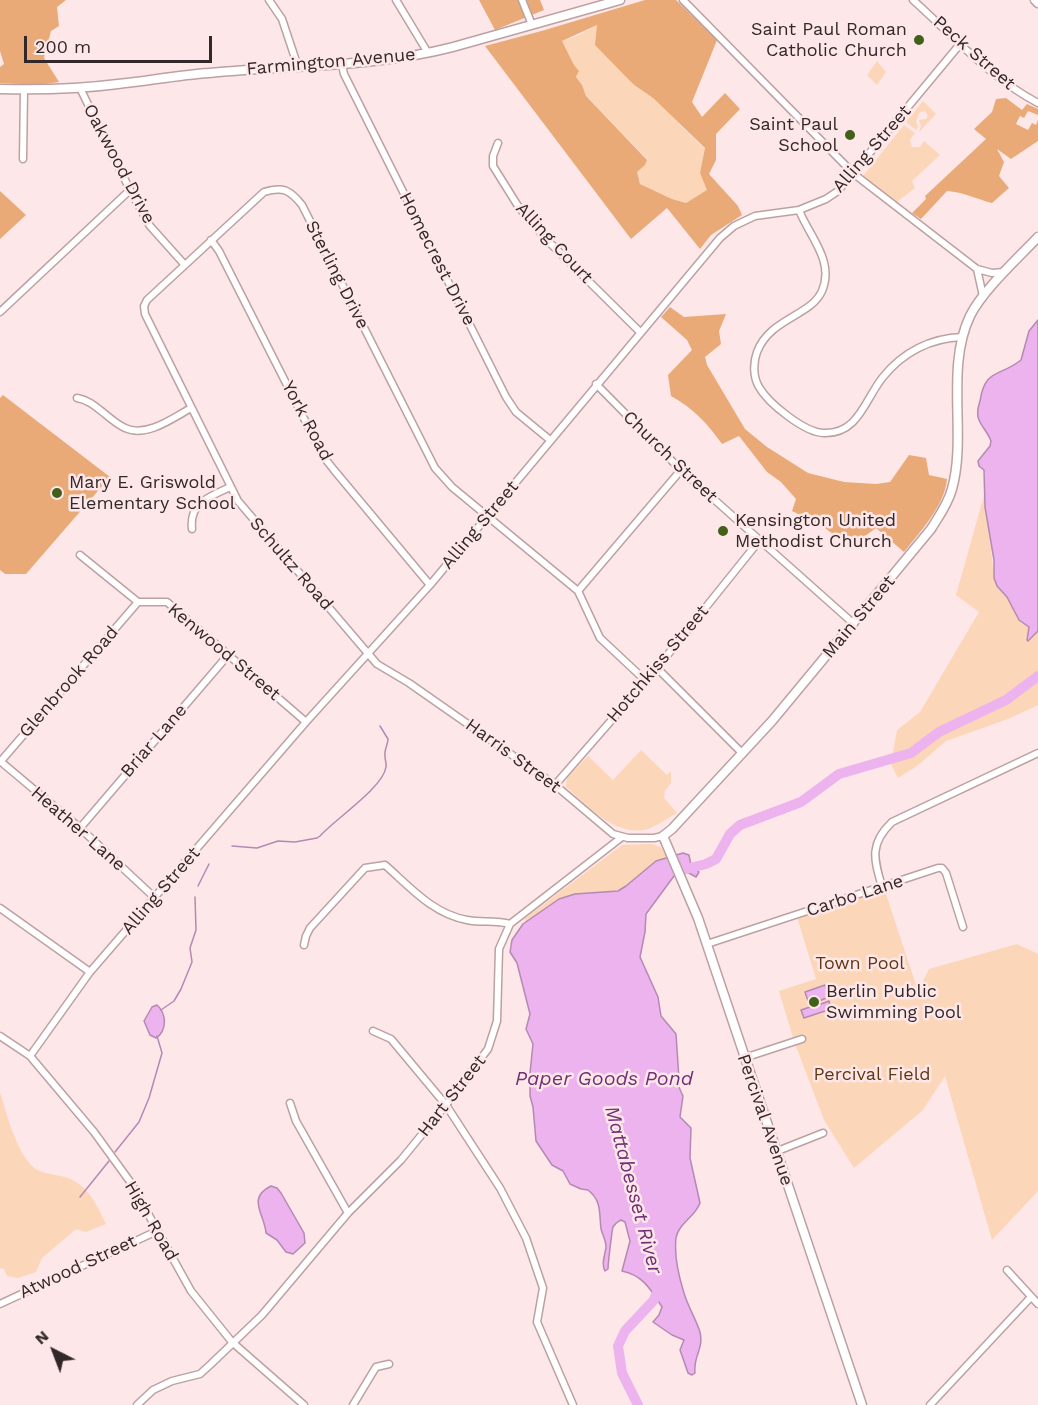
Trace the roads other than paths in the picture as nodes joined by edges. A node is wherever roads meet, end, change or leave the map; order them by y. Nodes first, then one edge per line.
1 (268, 0) edge
2 (396, 0) edge
3 (522, 0) edge
4 (620, 0) edge
5 (683, 0) edge
6 (913, 0) edge
7 (532, 25) junction
8 (961, 43) junction
9 (428, 53) junction
10 (342, 65) junction
11 (298, 67) junction
12 (80, 88) junction
13 (0, 89) edge
14 (24, 90) junction
15 (1038, 103) edge
16 (498, 143) dead end
17 (23, 159) dead end
18 (854, 174) junction
19 (130, 190) junction
20 (799, 210) junction
21 (1038, 237) edge
22 (211, 240) junction
23 (184, 264) junction
24 (977, 269) junction
25 (1005, 272) junction
26 (983, 296) junction
27 (144, 306) joint
28 (0, 312) edge
29 (640, 332) junction
30 (962, 337) junction
31 (596, 384) junction
32 (76, 398) dead end
33 (191, 408) junction
34 (550, 440) junction
35 (681, 471) junction
36 (230, 488) junction
37 (489, 516) junction
38 (192, 529) dead end
39 (759, 541) junction
40 (80, 555) dead end
41 (430, 585) junction
42 (578, 591) junction
43 (138, 602) junction
44 (854, 624) junction
45 (229, 654) junction
46 (368, 654) junction
47 (657, 668) junction
48 (646, 681) junction
49 (306, 722) junction
50 (742, 753) junction
51 (1038, 753) edge
52 (0, 761) edge
53 (555, 785) junction
54 (80, 828) junction
55 (663, 836) junction
56 (622, 837) junction
57 (882, 887) junction
58 (155, 898) junction
59 (0, 908) edge
60 (510, 924) junction
61 (963, 927) dead end
62 (707, 944) junction
63 (304, 945) dead end
64 (90, 972) junction
65 (374, 1030) dead end
66 (0, 1036) edge
67 (802, 1039) dead end
68 (30, 1056) junction
69 (744, 1058) junction
70 (290, 1103) dead end
71 (446, 1105) junction
72 (823, 1133) dead end
73 (775, 1152) junction
74 (348, 1213) junction
75 (157, 1231) junction
76 (1007, 1270) dead end
77 (1031, 1298) junction
78 (0, 1304) edge
79 (1038, 1304) edge
80 (232, 1342) junction
81 (389, 1364) dead end
82 (137, 1405) edge
83 (304, 1405) edge
84 (353, 1405) edge
85 (573, 1405) edge
86 (862, 1405) edge
87 (930, 1405) edge

1 - 11 street
2 - 9 street
3 - 7 street
4 - 7 main road, Farmington Avenue
5 - 18 street
6 - 8 street, Peck Street
7 - 9 main road, Farmington Avenue
8 - 15 street, Peck Street
8 - 18 street, Alling Street
9 - 10 main road, Farmington Avenue
10 - 11 main road, Farmington Avenue
10 - 34 street, Homecrest Drive
11 - 12 main road, Farmington Avenue
12 - 14 main road, Farmington Avenue
12 - 19 street, Oakwood Drive
13 - 14 main road, Farmington Avenue
14 - 17 street
16 - 29 street, Alling Court
18 - 20 street, Alling Street
18 - 24 street
19 - 23 street, Oakwood Drive
19 - 28 street
20 - 29 street, Alling Street
20 - 30 street
21 - 25 main road, Main Street
22 - 23 street, Sterling Drive
22 - 37 street, Sterling Drive
22 - 41 street, York Road
23 - 27 street, Sterling Drive
24 - 25 street
24 - 26 street
25 - 26 main road, Main Street
26 - 30 main road, Main Street
27 - 33 street, Schultz Road
29 - 31 street, Alling Street
30 - 44 main road, Main Street
31 - 34 street, Alling Street
31 - 35 street, Church Street
32 - 33 street
33 - 36 street, Schultz Road
34 - 37 street, Alling Street
35 - 39 street, Church Street
35 - 42 street
36 - 38 street
36 - 46 street, Schultz Road
37 - 41 street, Alling Street
37 - 42 street, Sterling Drive
39 - 44 street, Church Street
39 - 47 street, Hotchkiss Street
40 - 43 street
41 - 46 street, Alling Street
42 - 48 street
43 - 45 street, Kenwood Street
43 - 52 street, Glenbrook Road
44 - 50 main road, Main Street
45 - 49 street, Kenwood Street
45 - 54 street, Briar Lane
46 - 49 street, Alling Street
46 - 53 street, Harris Street
47 - 48 street, Hotchkiss Street
47 - 50 street
48 - 53 street, Hotchkiss Street
49 - 58 street, Alling Street
50 - 55 main road, Main Street
51 - 57 street
52 - 54 street, Heather Lane
53 - 56 street, Harris Street
54 - 58 street, Heather Lane
55 - 56 street
55 - 62 main road, Percival Avenue
56 - 60 street
57 - 61 street, Carbo Lane
57 - 62 street, Carbo Lane
58 - 64 street, Alling Street
59 - 64 street
60 - 63 street
60 - 71 street, Hart Street
62 - 69 main road, Percival Avenue
64 - 68 street, Alling Street
65 - 71 street
66 - 68 street, High Road
67 - 69 street
68 - 75 street, High Road
69 - 73 main road, Percival Avenue
70 - 74 street
71 - 74 street, Hart Street
71 - 85 street
72 - 73 street
73 - 86 main road, Percival Avenue
74 - 80 street, Hart Street
75 - 78 street, Atwood Street
75 - 80 street, High Road
76 - 77 street
77 - 79 street
77 - 87 street
80 - 82 street, Hart Street
80 - 83 street, High Road
81 - 84 street

